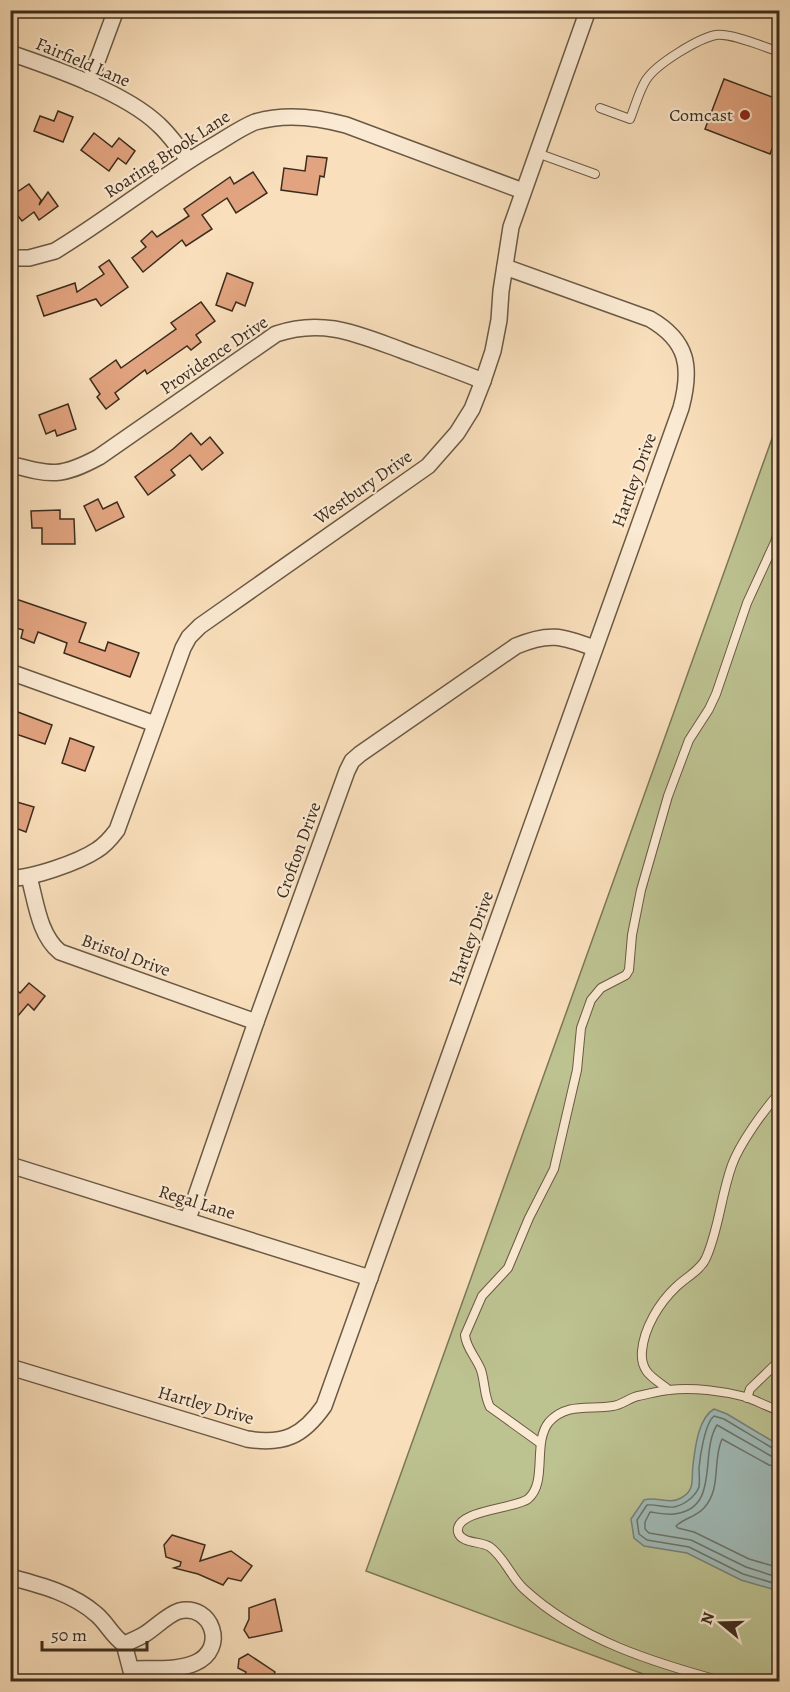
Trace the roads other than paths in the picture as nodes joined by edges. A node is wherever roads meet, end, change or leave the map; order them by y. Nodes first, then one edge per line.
1 (116, 10) edge
2 (588, 10) edge
3 (780, 52) edge
4 (10, 53) edge
5 (89, 84) junction
6 (600, 108) dead end
7 (537, 153) junction
8 (189, 160) junction
9 (596, 174) dead end
10 (523, 191) junction
11 (10, 258) edge
12 (505, 267) junction
13 (483, 381) junction
14 (10, 464) edge
15 (780, 525) edge
16 (594, 648) junction
17 (10, 672) edge
18 (154, 724) junction
19 (29, 877) junction
20 (10, 878) edge
21 (256, 1022) junction
22 (780, 1092) edge
23 (10, 1165) edge
24 (188, 1219) junction
25 (370, 1278) junction
26 (780, 1360) edge
27 (10, 1367) edge
28 (669, 1390) junction
29 (747, 1398) junction
30 (780, 1411) edge
31 (540, 1443) junction
32 (10, 1577) edge
33 (124, 1644) junction
34 (132, 1675) edge
35 (725, 1682) edge

1 - 5 street
2 - 7 street, Westbury Drive
3 - 6 lane
4 - 5 street, Fairfield Lane
5 - 8 street, Fairfield Lane
7 - 9 lane
7 - 10 street, Westbury Drive
8 - 10 street, Roaring Brook Lane
8 - 11 street, Roaring Brook Lane
10 - 12 street, Westbury Drive
12 - 13 street, Westbury Drive
12 - 16 street, Hartley Drive
13 - 14 street, Providence Drive
13 - 18 street, Westbury Drive
15 - 31 lane
16 - 21 street, Crofton Drive
16 - 25 street, Hartley Drive
17 - 18 street
18 - 19 street, Westbury Drive
19 - 20 street, Westbury Drive
19 - 21 street, Bristol Drive
21 - 24 street, Crofton Drive
22 - 28 lane
23 - 24 street, Regal Lane
24 - 25 street, Regal Lane
25 - 27 street, Hartley Drive
26 - 29 lane
28 - 29 lane
28 - 31 lane
29 - 30 lane
31 - 35 lane
32 - 33 street
33 - 34 street
33 - 34 street

